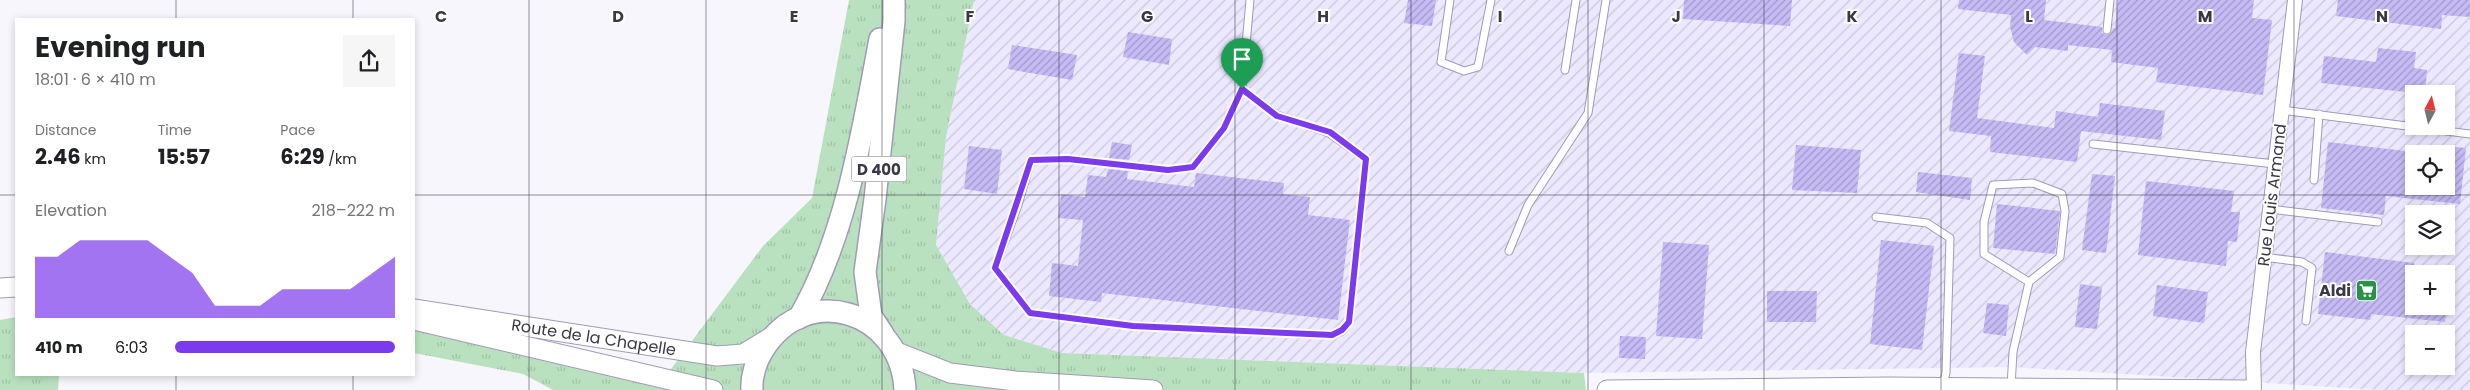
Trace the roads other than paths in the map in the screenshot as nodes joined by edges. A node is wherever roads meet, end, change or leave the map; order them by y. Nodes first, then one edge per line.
1 (890, 0) edge
2 (894, 0) edge
3 (1250, 0) edge
4 (1450, 0) edge
5 (1491, 0) edge
6 (1576, 0) edge
7 (1606, 0) edge
8 (2110, 0) edge
9 (2295, 0) edge
10 (2107, 30) dead end
11 (1565, 70) dead end
12 (1242, 89) junction
13 (2282, 110) junction
14 (2319, 114) junction
15 (2470, 134) edge
16 (2093, 144) dead end
17 (2275, 164) junction
18 (2314, 180) dead end
19 (2270, 209) junction
20 (1876, 217) dead end
21 (2378, 222) dead end
22 (1509, 251) dead end
23 (2264, 256) junction
24 (2029, 282) junction
25 (15, 287) edge
26 (0, 288) edge
27 (415, 309) edge
28 (799, 318) junction
29 (415, 320) edge
30 (2306, 321) dead end
31 (883, 334) junction
32 (771, 337) junction
33 (897, 352) junction
34 (1942, 387) junction
35 (1888, 388) edge
36 (2011, 388) junction
37 (2123, 389) edge
38 (713, 390) edge
39 (752, 390) edge
40 (905, 390) edge
41 (1153, 390) edge
42 (1607, 390) edge
43 (2252, 390) edge

1 - 28 main road, D 400
2 - 31 main road, D 400
3 - 12 lane
4 - 5 lane
6 - 11 lane
7 - 22 lane
8 - 10 lane
9 - 13 street, Rue Louis Armand
12 - 12 lane
13 - 14 lane
13 - 17 street, Rue Louis Armand
14 - 15 lane
14 - 18 lane
16 - 17 lane
17 - 19 street, Rue Louis Armand
19 - 21 lane
19 - 23 street, Rue Louis Armand
20 - 34 lane
23 - 30 lane
23 - 43 street, Rue Louis Armand
24 - 24 lane
24 - 36 lane
25 - 26 main road
27 - 32 main road, Route de la Chapelle
28 - 31 main road
28 - 32 main road
29 - 38 main road, Route de la Chapelle
31 - 33 main road
32 - 39 main road
33 - 40 main road
33 - 41 main road
34 - 35 main road
34 - 36 main road
35 - 42 main road
36 - 37 main road
37 - 43 main road

